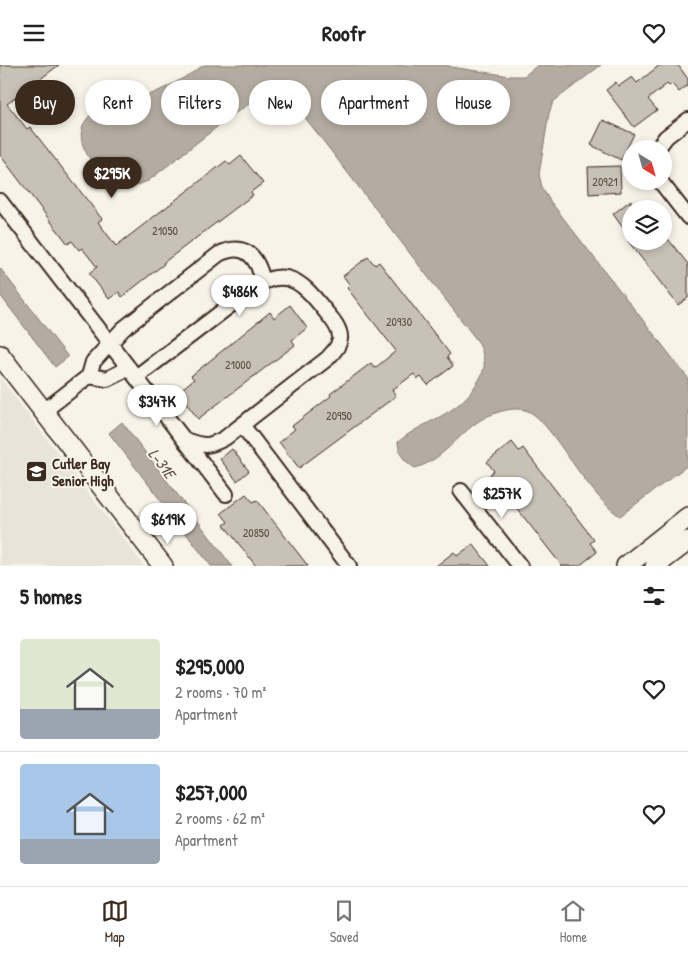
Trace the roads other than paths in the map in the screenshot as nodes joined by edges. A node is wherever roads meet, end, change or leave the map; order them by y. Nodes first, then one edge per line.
1 (688, 120) edge
2 (664, 140) edge
3 (667, 190) edge
4 (0, 201) edge
5 (688, 217) edge
6 (263, 282) junction
7 (109, 343) junction
8 (0, 355) edge
9 (132, 372) junction
10 (89, 376) junction
11 (44, 411) junction
12 (242, 425) junction
13 (185, 440) junction
14 (461, 491) dead end
15 (226, 494) dead end
16 (688, 517) edge
17 (688, 541) edge
18 (163, 566) edge
19 (349, 566) edge
20 (520, 566) edge
21 (626, 566) edge
22 (655, 566) edge

1 - 2 street
3 - 5 street
4 - 7 street
6 - 7 street
6 - 9 street
6 - 12 street
7 - 9 street
7 - 10 street
8 - 11 street
9 - 10 street
9 - 13 street
10 - 11 street
11 - 18 street
12 - 13 street
12 - 19 street
13 - 15 street
14 - 20 street
16 - 21 street
17 - 22 street

